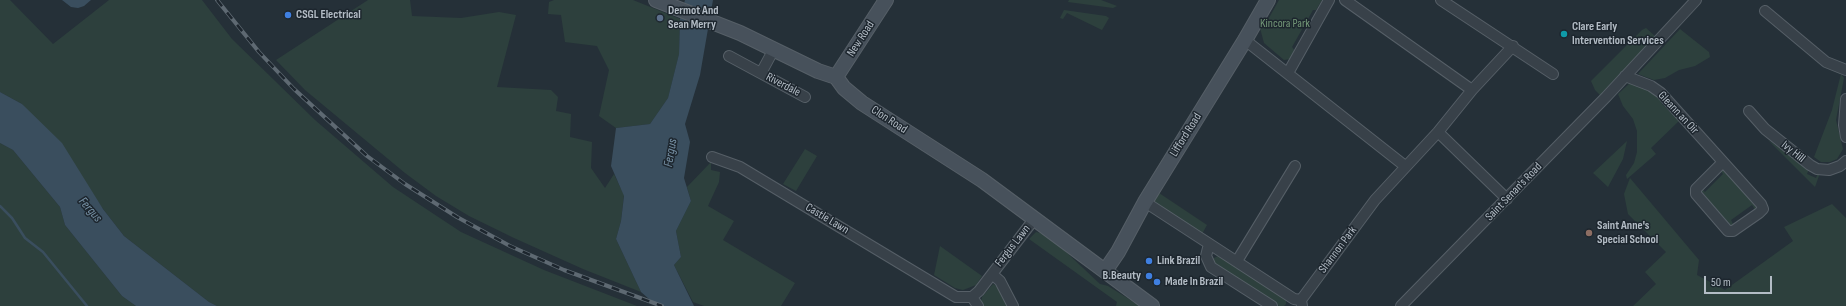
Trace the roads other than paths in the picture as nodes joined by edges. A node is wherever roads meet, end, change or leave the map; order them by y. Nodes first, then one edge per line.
1 (656, 0) edge
2 (886, 0) edge
3 (1268, 0) edge
4 (1329, 0) edge
5 (1345, 0) edge
6 (1441, 0) edge
7 (1696, 0) edge
8 (1765, 11) dead end
9 (1245, 40) junction
10 (1513, 46) junction
11 (774, 49) junction
12 (729, 56) dead end
13 (1846, 70) edge
14 (1288, 73) junction
15 (761, 74) junction
16 (1554, 74) dead end
17 (1625, 76) junction
18 (836, 77) junction
19 (1472, 90) junction
20 (805, 97) dead end
21 (1846, 99) edge
22 (1749, 111) dead end
23 (1438, 132) junction
24 (1846, 137) edge
25 (712, 157) dead end
26 (1846, 161) edge
27 (1723, 162) junction
28 (1296, 166) dead end
29 (1405, 166) junction
30 (1507, 199) junction
31 (1145, 202) junction
32 (1035, 218) junction
33 (1209, 244) junction
34 (1237, 261) junction
35 (1105, 271) junction
36 (992, 274) junction
37 (972, 297) junction
38 (1297, 303) edge
39 (978, 306) edge
40 (1013, 306) edge
41 (1152, 306) edge
42 (1272, 306) edge
43 (1400, 306) edge

1 - 11 main road
2 - 18 main road, New Road
3 - 9 main road, Lifford Road
4 - 14 street
5 - 19 street
6 - 10 street
7 - 17 street, Saint Senan's Road
8 - 13 street
9 - 14 street
9 - 31 main road, Lifford Road
10 - 16 street
10 - 19 street
11 - 15 street, Riverdale
11 - 18 main road
12 - 15 street, Riverdale
14 - 29 street
15 - 20 street, Riverdale
17 - 27 street, Gleann an Oir
17 - 30 street, Saint Senan's Road
18 - 32 main road, Clon Road
19 - 23 street
21 - 24 street
22 - 26 street, Ivy Hill
23 - 29 street
23 - 30 street
25 - 37 street, Castle Lawn
27 - 27 street, Gleann an Oir
28 - 34 street
29 - 38 street, Shannon Park
30 - 43 street, Saint Senan's Road
31 - 33 street, Shannon Park
31 - 35 main road, Lifford Road
32 - 35 main road, Clon Road
32 - 36 street, Fergus Lawn
33 - 34 street, Shannon Park
33 - 42 street
34 - 38 street, Shannon Park
35 - 41 main road, Clon Road
36 - 37 street, Fergus Lawn
36 - 40 street, Fergus Lawn
37 - 39 street

